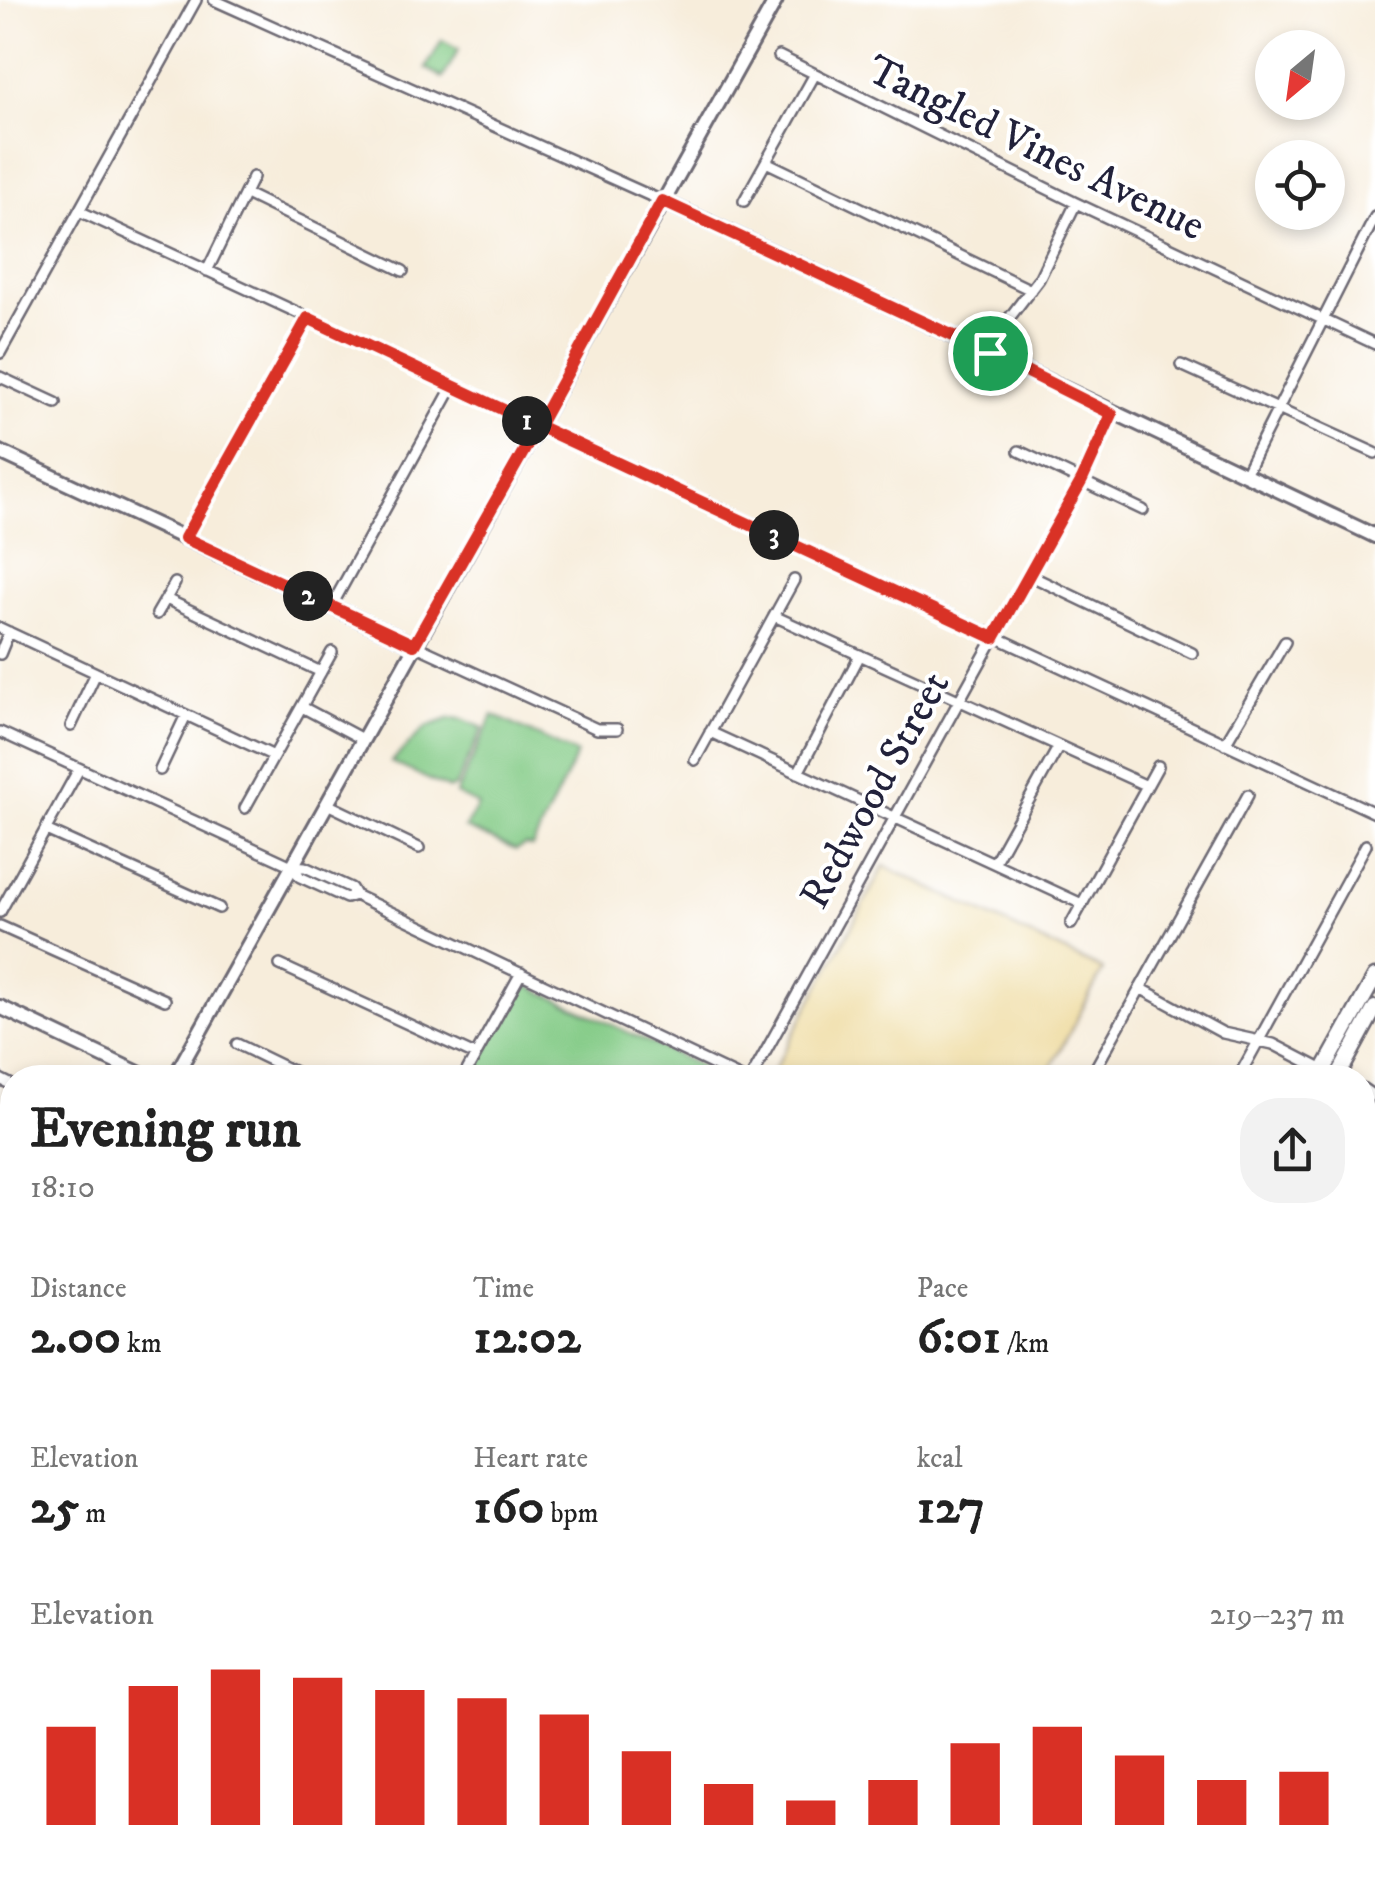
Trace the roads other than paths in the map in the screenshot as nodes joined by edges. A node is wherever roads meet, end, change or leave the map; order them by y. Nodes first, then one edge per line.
1 (196, 0) edge
2 (214, 0) edge
3 (776, 0) edge
4 (779, 56) dead end
5 (815, 74) junction
6 (766, 162) junction
7 (253, 176) dead end
8 (246, 194) junction
9 (662, 201) junction
10 (744, 201) dead end
11 (1076, 203) junction
12 (79, 212) junction
13 (1375, 217) edge
14 (1372, 228) edge
15 (207, 271) junction
16 (403, 271) dead end
17 (1031, 290) junction
18 (308, 318) junction
19 (1321, 318) junction
20 (1375, 344) edge
21 (0, 353) edge
22 (990, 353) junction
23 (1181, 365) dead end
24 (0, 377) edge
25 (453, 386) junction
26 (56, 403) dead end
27 (1276, 408) junction
28 (1112, 414) junction
29 (538, 426) junction
30 (1019, 451) dead end
31 (0, 452) edge
32 (1375, 453) edge
33 (1244, 474) junction
34 (1082, 480) junction
35 (1143, 510) dead end
36 (1375, 536) edge
37 (185, 538) junction
38 (1029, 575) junction
39 (794, 580) dead end
40 (174, 583) dead end
41 (166, 598) junction
42 (332, 607) junction
43 (157, 614) dead end
44 (774, 616) junction
45 (4, 630) edge
46 (994, 638) junction
47 (1285, 642) dead end
48 (414, 645) junction
49 (332, 652) dead end
50 (1192, 653) dead end
51 (0, 654) edge
52 (860, 655) junction
53 (322, 672) junction
54 (96, 673) junction
55 (960, 699) junction
56 (302, 707) junction
57 (186, 715) junction
58 (71, 726) dead end
59 (617, 729) dead end
60 (0, 732) edge
61 (710, 732) junction
62 (362, 740) junction
63 (1224, 744) junction
64 (1059, 746) junction
65 (274, 756) junction
66 (695, 760) dead end
67 (1158, 766) dead end
68 (80, 769) junction
69 (160, 770) dead end
70 (798, 774) junction
71 (1147, 786) junction
72 (1248, 794) dead end
73 (327, 804) junction
74 (244, 808) dead end
75 (1375, 812) edge
76 (895, 817) junction
77 (46, 830) junction
78 (1366, 845) dead end
79 (419, 848) dead end
80 (994, 863) junction
81 (292, 866) junction
82 (1082, 904) junction
83 (219, 908) dead end
84 (0, 912) edge
85 (1071, 924) dead end
86 (0, 926) edge
87 (280, 965) dead end
88 (522, 972) junction
89 (1375, 977) edge
90 (1140, 988) junction
91 (164, 1000) dead end
92 (1367, 1006) edge
93 (0, 1008) edge
94 (1260, 1039) junction
95 (237, 1044) dead end
96 (476, 1055) junction
97 (121, 1065) edge
98 (181, 1065) edge
99 (280, 1065) edge
100 (470, 1065) edge
101 (715, 1065) edge
102 (758, 1065) edge
103 (1097, 1065) edge
104 (1245, 1065) edge
105 (1308, 1065) edge
106 (1335, 1065) edge

1 - 12 street
2 - 9 street
3 - 9 street
4 - 5 street, Tangled Vines Avenue
5 - 6 street
5 - 11 street, Tangled Vines Avenue
6 - 10 street
6 - 17 street
7 - 8 street
8 - 15 street
8 - 16 street
9 - 22 street
9 - 29 street
11 - 17 street
11 - 19 street, Tangled Vines Avenue
12 - 15 street
12 - 21 street
13 - 14 street
14 - 19 street
15 - 18 street
17 - 22 street
18 - 25 street
18 - 37 street
19 - 20 street, Tangled Vines Avenue
19 - 27 street
22 - 28 street
23 - 27 street
24 - 26 street
25 - 29 street
25 - 42 street
27 - 32 street
27 - 33 street
28 - 33 street
28 - 34 street, Redwood Street
29 - 46 street
29 - 48 street
30 - 34 street
31 - 37 street
33 - 36 street
34 - 35 street
34 - 38 street, Redwood Street
37 - 42 street
38 - 46 street, Redwood Street
38 - 50 street
39 - 44 street
40 - 41 street
41 - 43 street
41 - 53 street
42 - 48 street
44 - 52 street
44 - 61 street
45 - 51 street
45 - 54 street
46 - 55 street, Redwood Street
46 - 63 street
47 - 63 street
48 - 59 street
48 - 62 street
49 - 53 street
52 - 55 street
52 - 70 street
53 - 56 street
54 - 57 street
54 - 58 street
55 - 64 street
55 - 76 street, Redwood Street
56 - 62 street
56 - 65 street
57 - 65 street
57 - 69 street
60 - 68 street
61 - 66 street
61 - 70 street
62 - 73 street
63 - 75 street
64 - 71 street
64 - 80 street
65 - 74 street
67 - 71 street
68 - 77 street
68 - 81 street
70 - 76 street
71 - 82 street
72 - 90 street
73 - 79 street
73 - 81 street
76 - 80 street
76 - 102 street, Redwood Street
77 - 83 street
77 - 84 street
78 - 94 street
80 - 82 street
81 - 88 street
81 - 98 street
82 - 85 street
86 - 91 street
87 - 96 street
88 - 96 street
88 - 101 street
89 - 92 main road
90 - 94 street
90 - 103 street
92 - 106 main road
93 - 97 street
94 - 104 street
94 - 105 street
95 - 99 street
96 - 100 street

